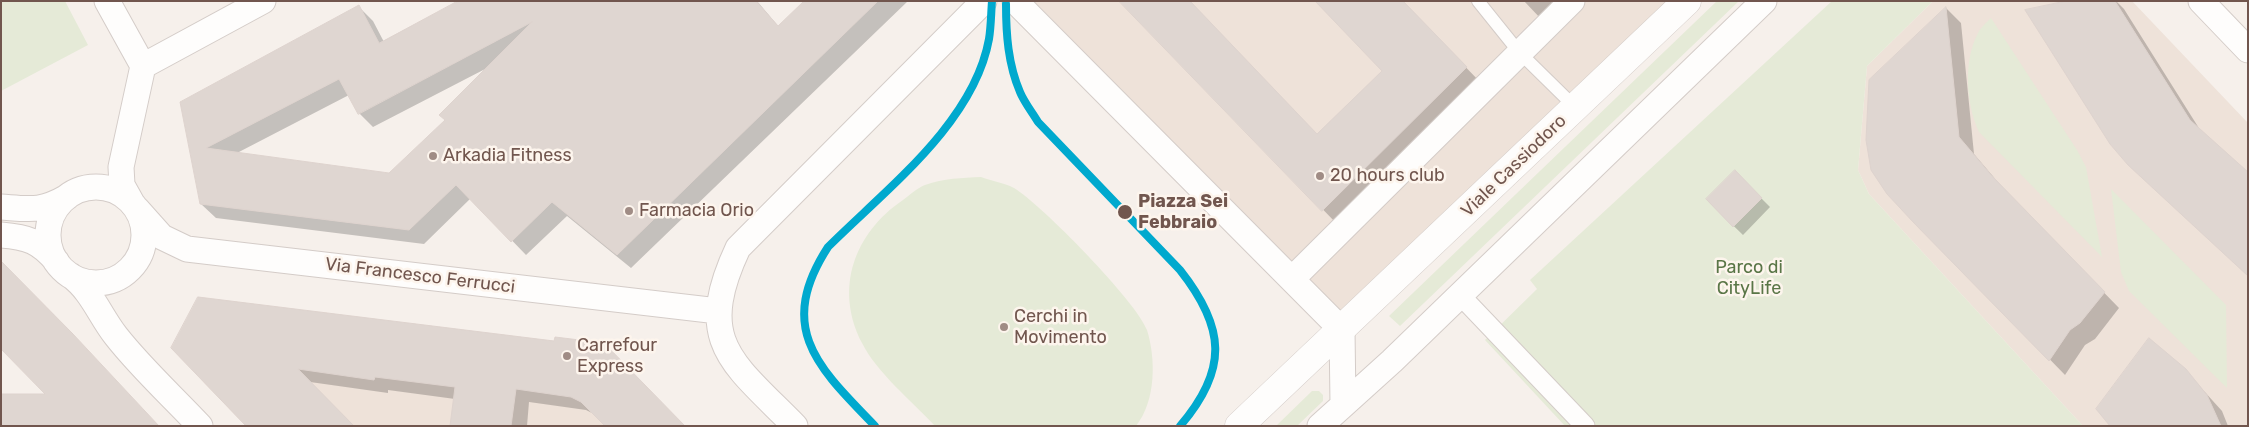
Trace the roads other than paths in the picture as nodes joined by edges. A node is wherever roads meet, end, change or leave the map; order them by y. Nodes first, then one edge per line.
1 (107, 1) edge
2 (263, 1) edge
3 (984, 1) edge
4 (1016, 1) edge
5 (1478, 1) edge
6 (1572, 1) edge
7 (1687, 1) edge
8 (1764, 1) edge
9 (2205, 2) edge
10 (2248, 50) edge
11 (1519, 52) junction
12 (143, 66) junction
13 (1575, 107) junction
14 (67, 197) junction
15 (134, 206) junction
16 (1, 207) edge
17 (1, 235) edge
18 (62, 268) junction
19 (1292, 279) junction
20 (1460, 295) junction
21 (718, 311) junction
22 (1342, 330) junction
23 (1343, 404) junction
24 (200, 426) edge
25 (796, 426) edge
26 (1239, 426) edge
27 (1320, 426) edge
28 (1585, 426) edge

1 - 12 street
2 - 12 street
3 - 21 street
4 - 19 street
5 - 11 lane
6 - 11 street
7 - 13 main road, Viale Cassiodoro
8 - 20 street
9 - 10 street
11 - 13 lane
11 - 19 street
12 - 15 street, Via Francesco Ferrucci
13 - 22 main road, Viale Cassiodoro
14 - 15 street, Via Francesco Ferrucci
14 - 16 street, Via Francesco Ferrucci
14 - 18 street
15 - 18 street, Via Francesco Ferrucci
15 - 21 street, Via Francesco Ferrucci
17 - 18 street, Via Francesco Ferrucci
18 - 24 street
19 - 22 street
20 - 23 street
20 - 28 street
21 - 25 street
22 - 23 street
22 - 26 main road
23 - 27 street

